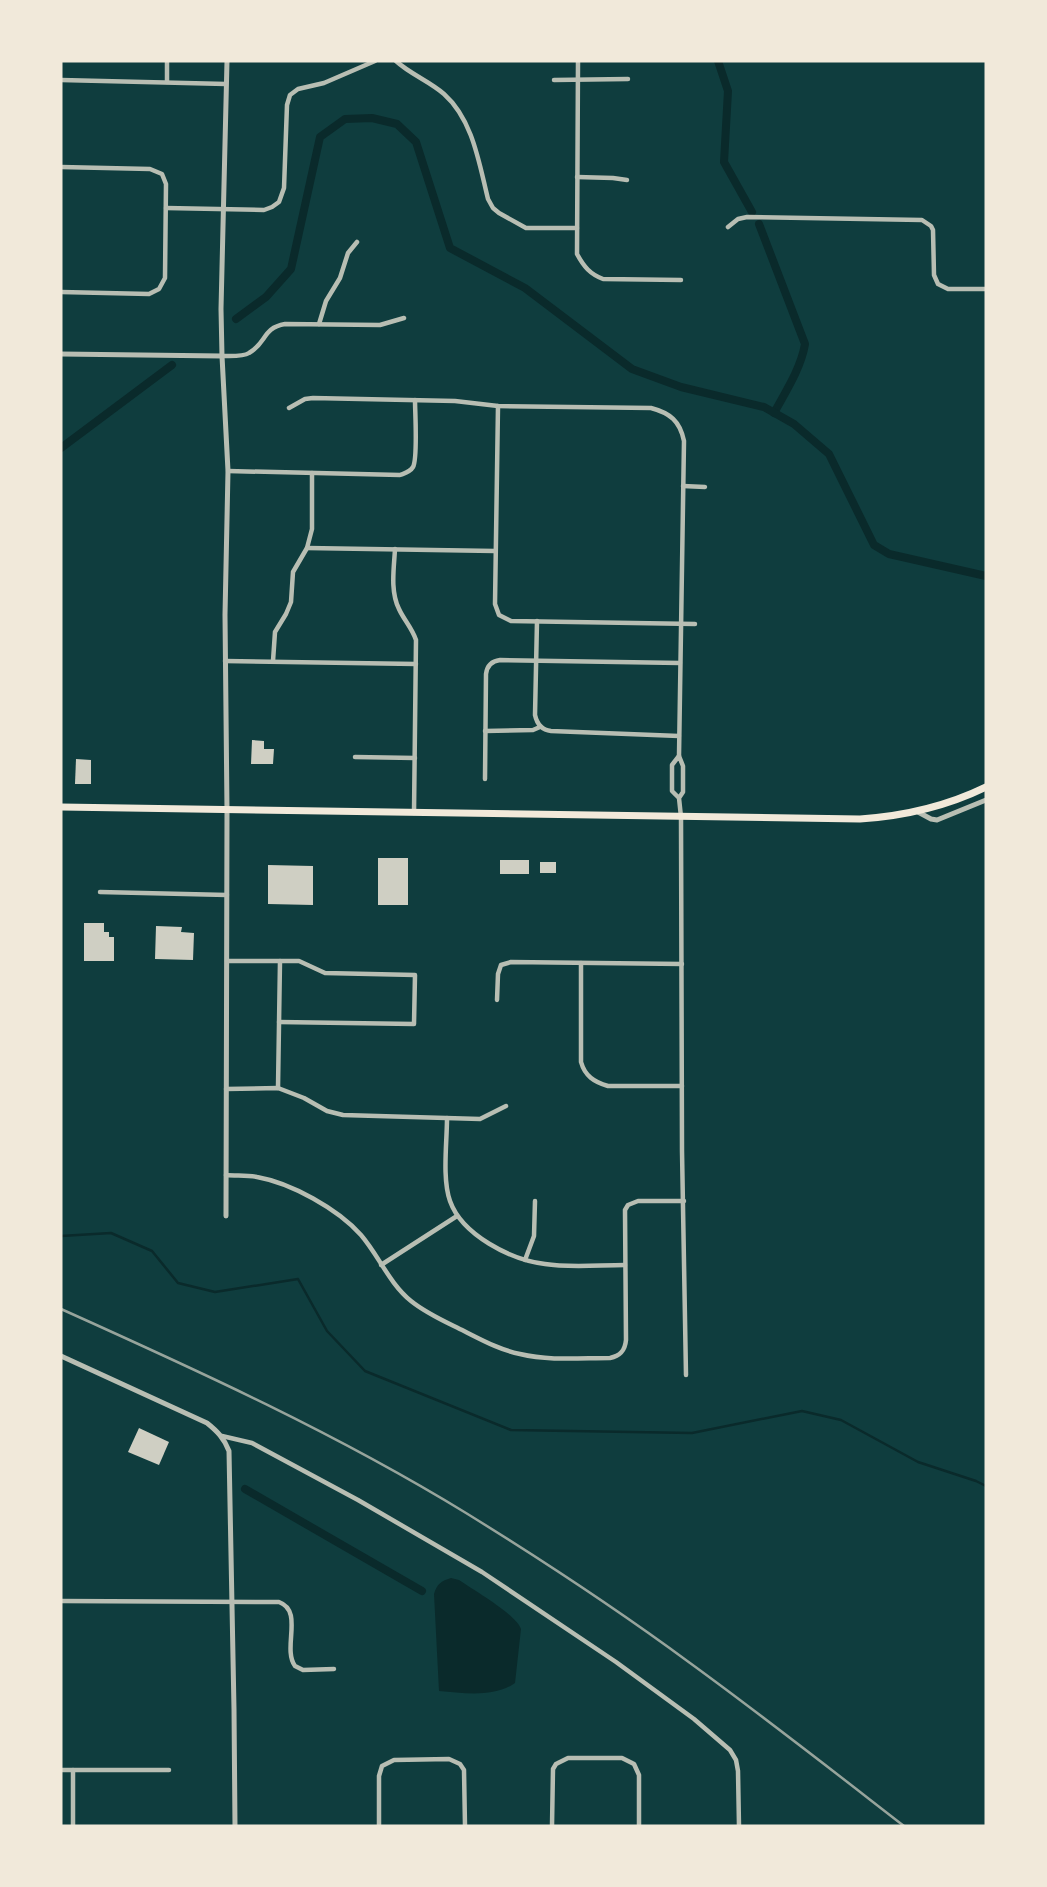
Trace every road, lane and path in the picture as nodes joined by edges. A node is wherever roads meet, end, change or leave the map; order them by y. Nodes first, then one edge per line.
1 (167, 61) edge
2 (227, 61) edge
3 (375, 61) edge
4 (396, 61) edge
5 (578, 61) edge
6 (578, 79) junction
7 (628, 79) dead end
8 (61, 80) edge
9 (554, 80) dead end
10 (167, 82) junction
11 (226, 84) junction
12 (61, 168) edge
13 (577, 177) junction
14 (627, 180) dead end
15 (166, 208) junction
16 (224, 209) junction
17 (728, 227) dead end
18 (576, 228) junction
19 (357, 242) dead end
20 (681, 280) dead end
21 (986, 289) edge
22 (61, 292) edge
23 (404, 318) dead end
24 (319, 324) junction
25 (61, 354) edge
26 (222, 356) junction
27 (415, 400) junction
28 (498, 406) junction
29 (289, 408) dead end
30 (228, 471) junction
31 (312, 473) junction
32 (683, 486) junction
33 (705, 487) dead end
34 (307, 548) junction
35 (395, 549) junction
36 (496, 552) junction
37 (537, 621) junction
38 (680, 623) junction
39 (696, 624) dead end
40 (225, 661) junction
41 (273, 661) junction
42 (536, 661) junction
43 (680, 663) junction
44 (416, 664) junction
45 (540, 727) junction
46 (485, 731) junction
47 (679, 736) junction
48 (679, 756) junction
49 (355, 757) dead end
50 (415, 758) junction
51 (485, 779) dead end
52 (986, 787) edge
53 (679, 798) junction
54 (986, 800) edge
55 (61, 807) edge
56 (227, 810) junction
57 (414, 812) junction
58 (918, 812) junction
59 (681, 817) junction
60 (100, 892) dead end
61 (227, 895) junction
62 (227, 961) junction
63 (280, 961) junction
64 (581, 963) junction
65 (682, 964) junction
66 (497, 1000) dead end
67 (279, 1022) junction
68 (682, 1086) junction
69 (226, 1088) junction
70 (278, 1088) junction
71 (506, 1106) dead end
72 (447, 1118) junction
73 (226, 1175) junction
74 (535, 1201) dead end
75 (684, 1201) junction
76 (226, 1216) dead end
77 (457, 1216) junction
78 (525, 1260) junction
79 (625, 1264) junction
80 (381, 1265) junction
81 (61, 1356) edge
82 (686, 1375) dead end
83 (222, 1436) junction
84 (61, 1601) edge
85 (231, 1603) junction
86 (334, 1669) dead end
87 (61, 1770) edge
88 (73, 1770) junction
89 (170, 1770) dead end
90 (73, 1826) edge
91 (235, 1826) edge
92 (379, 1826) edge
93 (465, 1826) edge
94 (552, 1826) edge
95 (639, 1826) edge
96 (739, 1826) edge

1 - 10 street
2 - 11 street
3 - 16 street
4 - 18 street
5 - 6 street
6 - 7 street
6 - 9 street
6 - 13 street
8 - 10 street
10 - 11 street
11 - 16 street
12 - 15 street
13 - 14 street
13 - 18 street
15 - 16 street
15 - 22 street
16 - 26 street
17 - 21 street
18 - 20 street
19 - 24 street
23 - 24 street
24 - 26 street
25 - 26 street
26 - 30 street
27 - 28 street
27 - 29 street
27 - 31 street
28 - 32 street
28 - 36 street
30 - 31 street
30 - 40 street
31 - 34 street
32 - 33 street
32 - 38 street
34 - 35 street
34 - 41 street
35 - 36 street
35 - 44 street
36 - 37 street
37 - 38 street
37 - 42 street
38 - 39 street
38 - 43 street
40 - 41 street
40 - 56 street
41 - 44 street
42 - 43 street
42 - 45 street
42 - 46 street
43 - 47 street
44 - 50 street
45 - 46 street
45 - 47 street
46 - 51 street
47 - 48 street
48 - 53 street
48 - 53 street
49 - 50 street
50 - 57 street
52 - 58 main road
53 - 59 street
54 - 58 street
55 - 56 main road
56 - 57 main road
56 - 61 street
57 - 59 main road
58 - 59 main road
59 - 65 street
60 - 61 street
61 - 62 street
62 - 63 street
62 - 69 street
63 - 67 street
63 - 67 street
64 - 65 street
64 - 66 street
64 - 68 street
65 - 68 street
67 - 70 street
68 - 75 street
69 - 70 street
69 - 73 street
70 - 72 street
71 - 72 street
72 - 77 street
73 - 76 street
73 - 80 street
74 - 78 street
75 - 79 street
75 - 82 street
77 - 78 street
77 - 80 street
78 - 79 street
79 - 80 street
81 - 83 street
83 - 85 street
83 - 96 street
84 - 85 street
85 - 86 street
85 - 91 street
87 - 88 street
88 - 89 street
88 - 90 street
92 - 93 street
94 - 95 street

